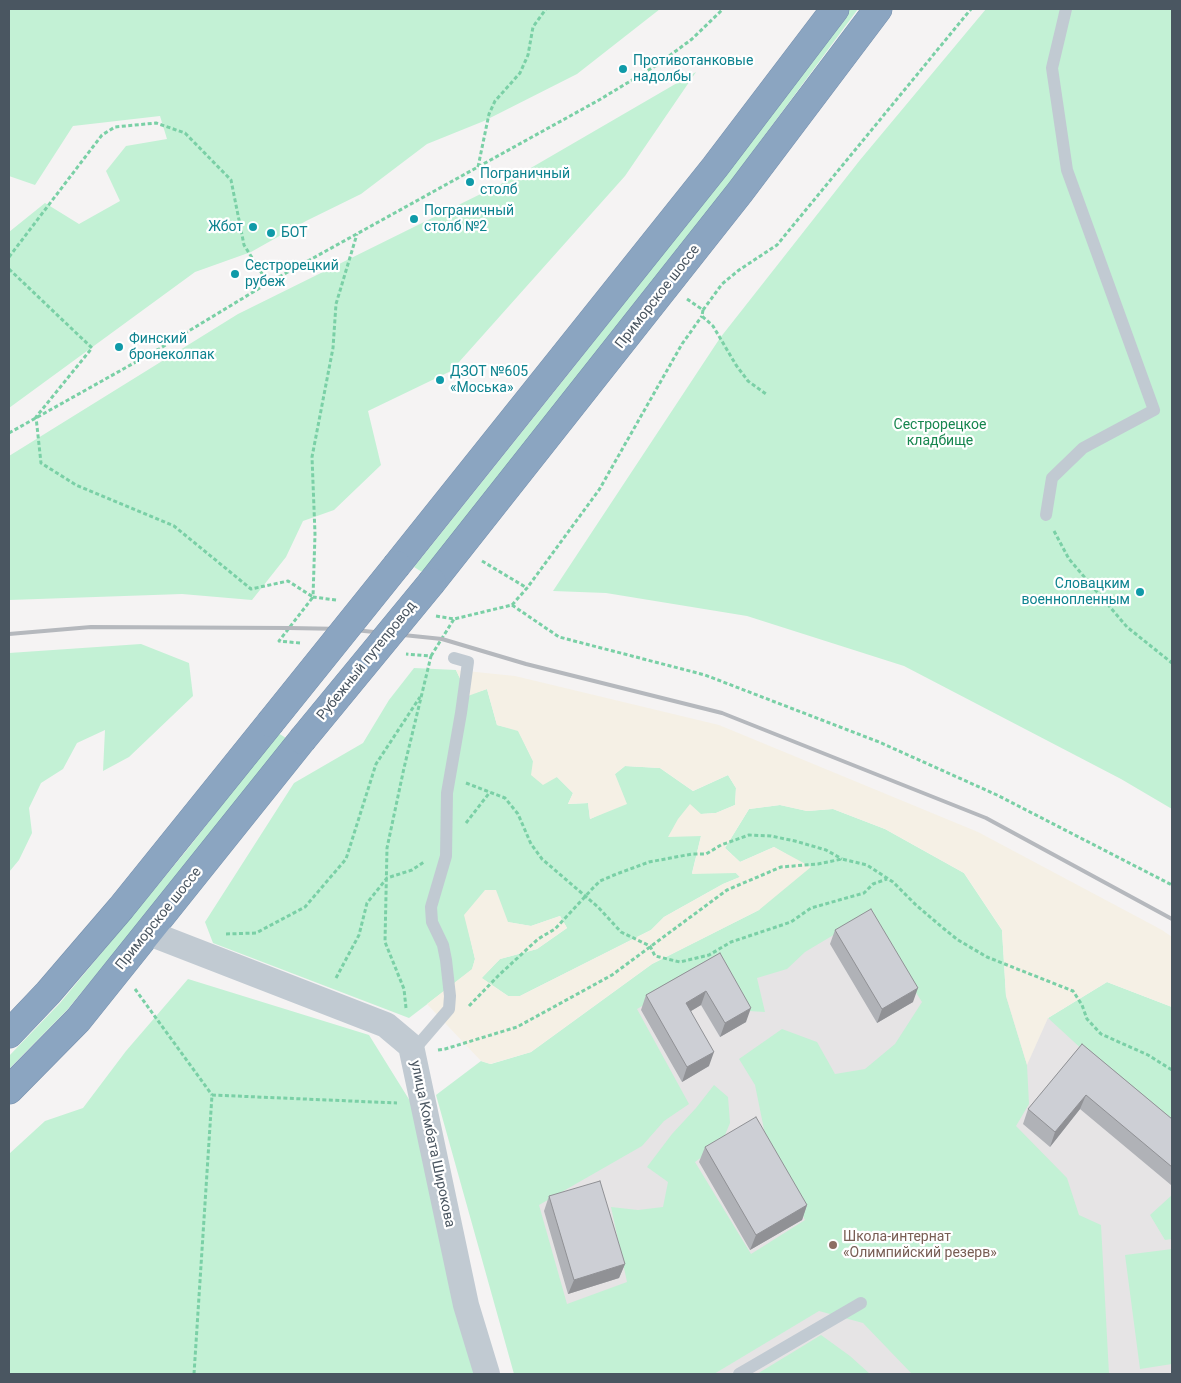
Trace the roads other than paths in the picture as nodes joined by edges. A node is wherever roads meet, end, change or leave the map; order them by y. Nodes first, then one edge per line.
1 (835, 9) edge
2 (878, 9) edge
3 (1066, 9) edge
4 (1046, 515) road end
5 (432, 582) joint
6 (454, 658) dead end
7 (302, 740) joint
8 (149, 933) junction
9 (9, 1034) edge
10 (412, 1052) junction
11 (9, 1090) edge
12 (861, 1303) dead end
13 (487, 1374) edge
14 (739, 1374) edge

1 - 9 highway, bridge
2 - 5 highway, Приморское шоссе
3 - 4 lane
5 - 7 highway, Рубежный путепровод, bridge
6 - 10 lane
7 - 8 highway, Приморское шоссе
8 - 10 street, улица Комбата Широкова
8 - 11 highway, Приморское шоссе
10 - 13 street, улица Комбата Широкова
12 - 14 lane

